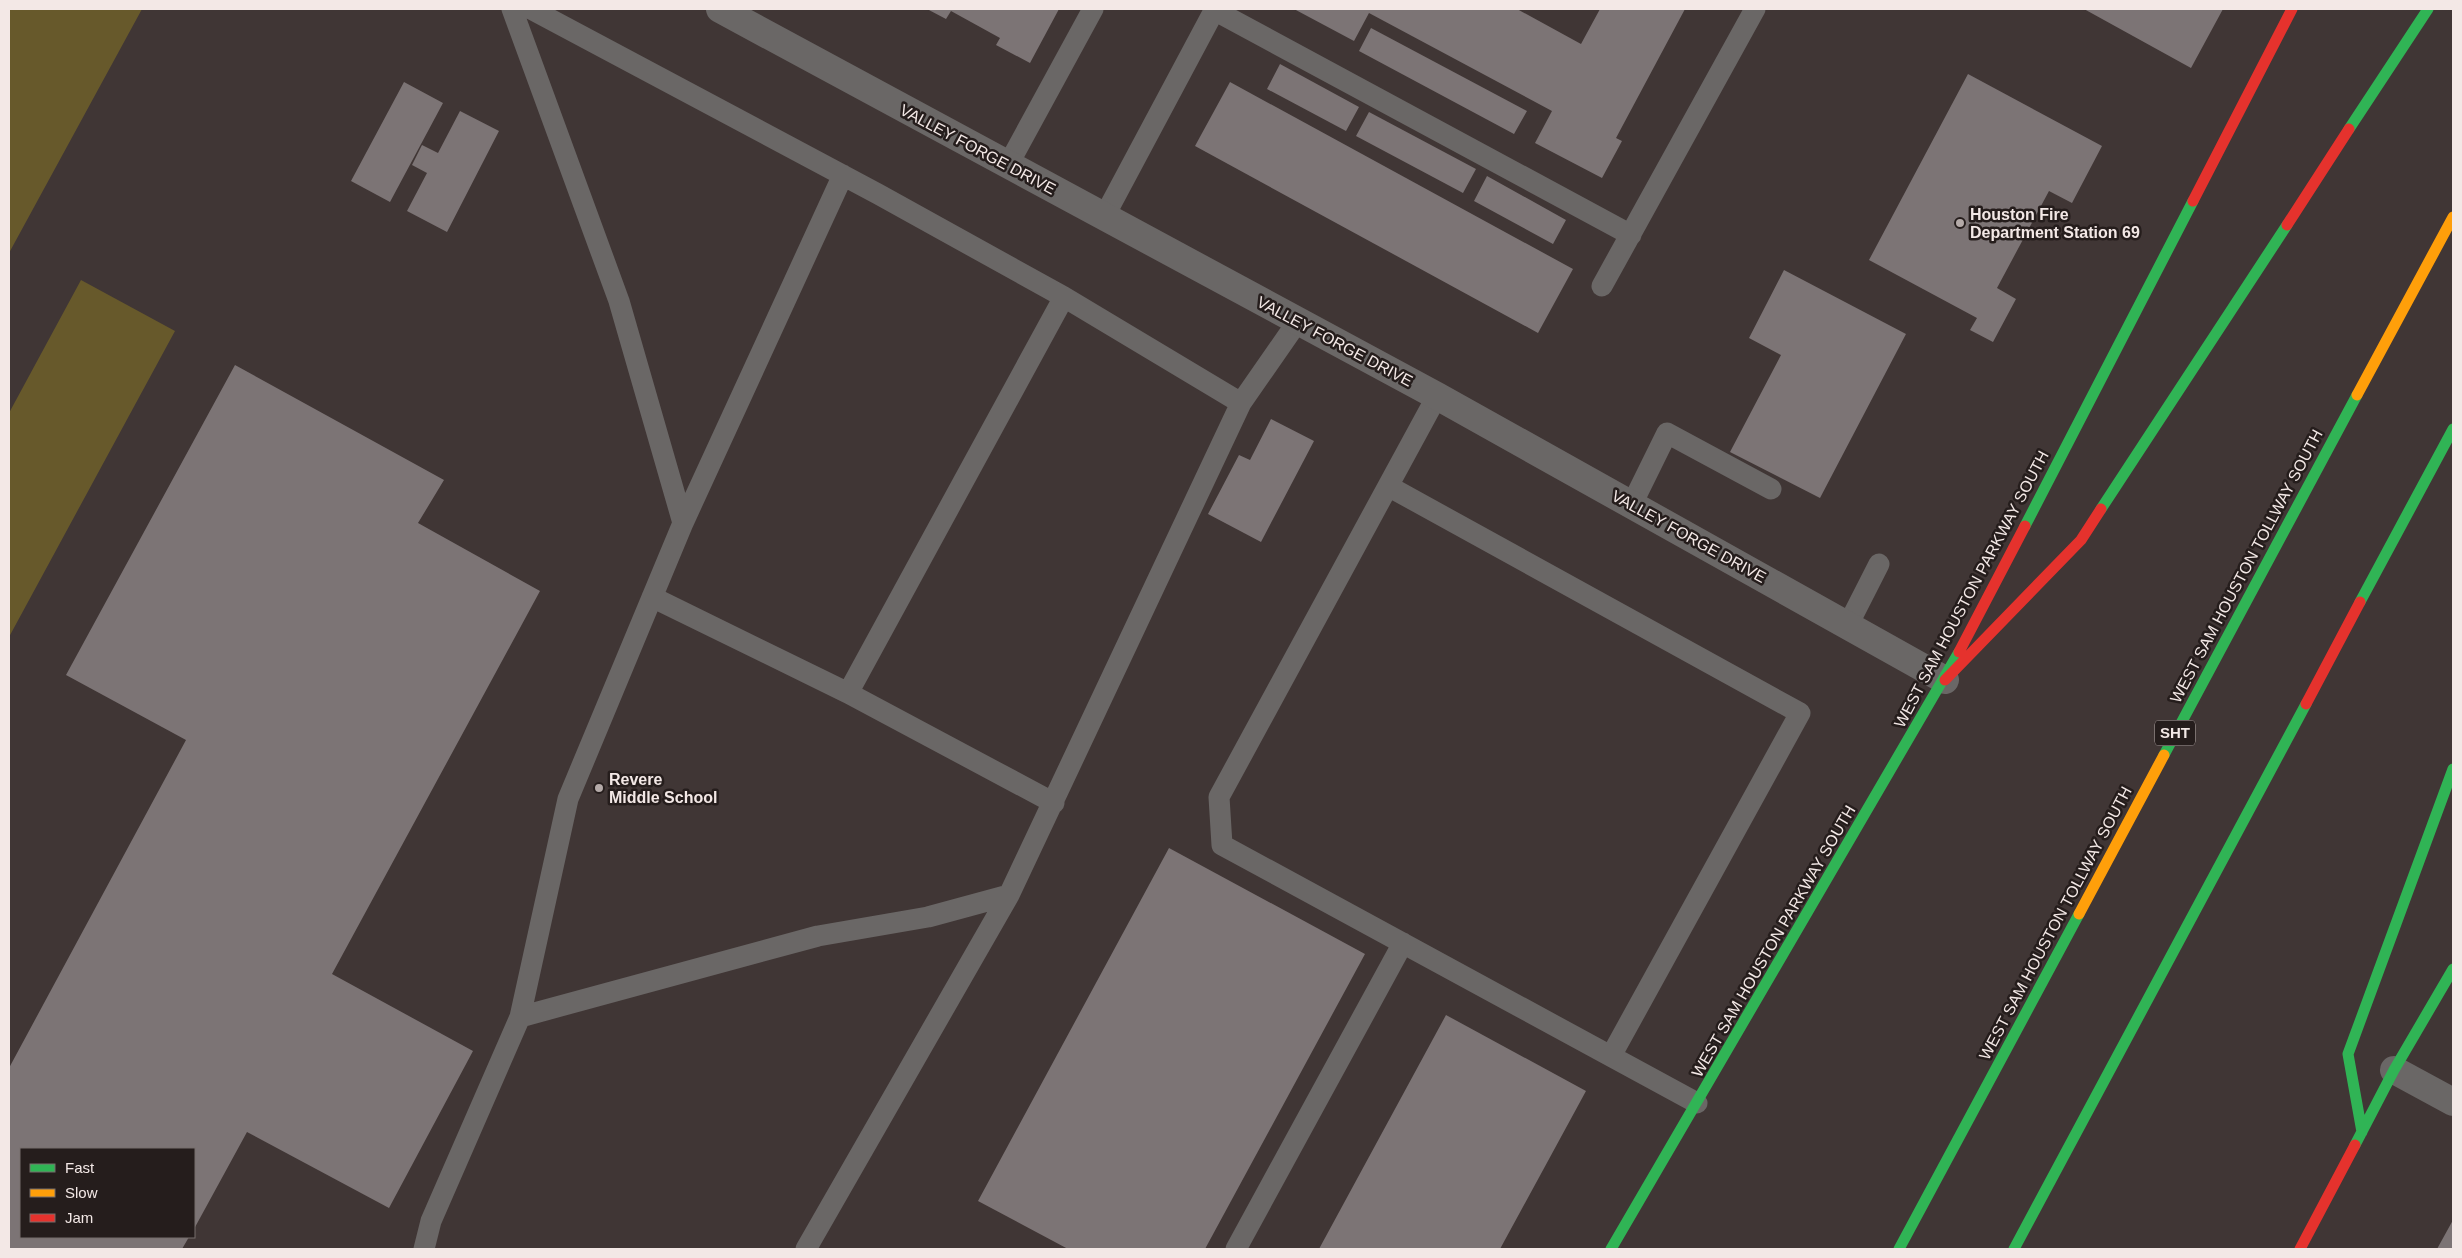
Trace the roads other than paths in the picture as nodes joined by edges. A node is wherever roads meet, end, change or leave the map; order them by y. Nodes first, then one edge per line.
1 (512, 9) edge
2 (531, 9) edge
3 (720, 9) edge
4 (1093, 9) edge
5 (1214, 9) edge
6 (1755, 9) edge
7 (2292, 9) edge
8 (2428, 9) edge
9 (1008, 165) junction
10 (843, 175) junction
11 (1104, 217) junction
12 (2453, 217) edge
13 (1630, 235) junction
14 (1602, 286) dead end
15 (1064, 297) junction
16 (1298, 322) junction
17 (1437, 396) junction
18 (1241, 404) junction
19 (2453, 429) edge
20 (1388, 486) junction
21 (1771, 489) dead end
22 (1632, 504) junction
23 (683, 523) junction
24 (1879, 564) dead end
25 (652, 598) junction
26 (1848, 625) junction
27 (1945, 680) junction
28 (848, 693) junction
29 (2453, 769) edge
30 (1054, 803) junction
31 (1009, 895) junction
32 (1403, 943) junction
33 (2453, 969) edge
34 (520, 1017) junction
35 (1611, 1056) junction
36 (2394, 1070) junction
37 (2453, 1102) edge
38 (1697, 1103) junction
39 (2362, 1132) junction
40 (424, 1249) edge
41 (806, 1249) edge
42 (1236, 1249) edge
43 (1611, 1249) edge
44 (1899, 1249) edge
45 (2014, 1249) edge
46 (2300, 1249) edge

1 - 23 lane
2 - 10 lane
3 - 9 street, VALLEY FORGE DRIVE
4 - 9 lane
5 - 11 lane
5 - 13 lane
6 - 13 lane
7 - 27 main road, WEST SAM HOUSTON PARKWAY SOUTH
8 - 27 main road
9 - 11 street, VALLEY FORGE DRIVE
10 - 15 lane
10 - 23 lane
11 - 16 street, VALLEY FORGE DRIVE
12 - 44 main road, WEST SAM HOUSTON TOLLWAY SOUTH / SHT
13 - 14 lane
15 - 18 lane
15 - 28 lane
16 - 17 street, VALLEY FORGE DRIVE
16 - 18 lane
17 - 20 lane
17 - 22 street, VALLEY FORGE DRIVE
18 - 30 lane
19 - 45 main road
20 - 32 lane
20 - 35 lane
21 - 22 lane
22 - 26 street, VALLEY FORGE DRIVE
23 - 25 lane
24 - 26 lane
25 - 28 lane
25 - 34 lane
26 - 27 street, VALLEY FORGE DRIVE
27 - 38 main road, WEST SAM HOUSTON PARKWAY SOUTH
28 - 30 lane
29 - 39 main road
30 - 31 lane
31 - 34 lane
31 - 41 lane
32 - 35 lane
32 - 42 lane
33 - 36 main road
34 - 40 lane
35 - 38 lane
36 - 37 street
36 - 39 main road
38 - 43 main road, WEST SAM HOUSTON PARKWAY SOUTH
39 - 46 main road

